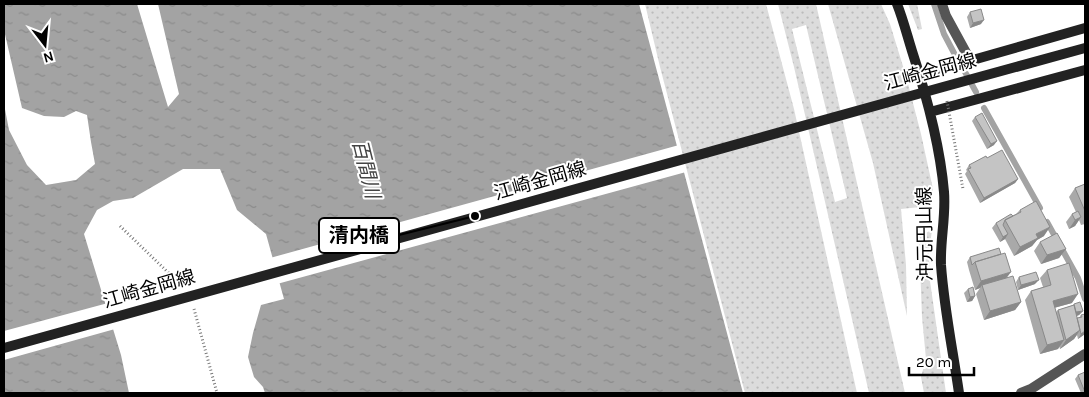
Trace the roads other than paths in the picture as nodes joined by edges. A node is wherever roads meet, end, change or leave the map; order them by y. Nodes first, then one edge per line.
1 (897, 4) edge
2 (942, 4) edge
3 (1085, 28) edge
4 (1085, 48) edge
5 (970, 60) junction
6 (1085, 70) edge
7 (920, 74) junction
8 (930, 112) junction
9 (4, 348) edge
10 (1085, 354) edge
11 (959, 393) edge
12 (1021, 393) edge

1 - 7 main road, 沖元円山線
2 - 5 street
3 - 5 main road
4 - 9 main road, 江崎金岡線, bridge
5 - 7 main road
6 - 8 main road
7 - 8 main road, 沖元円山線
8 - 11 main road, 沖元円山線
10 - 12 street

